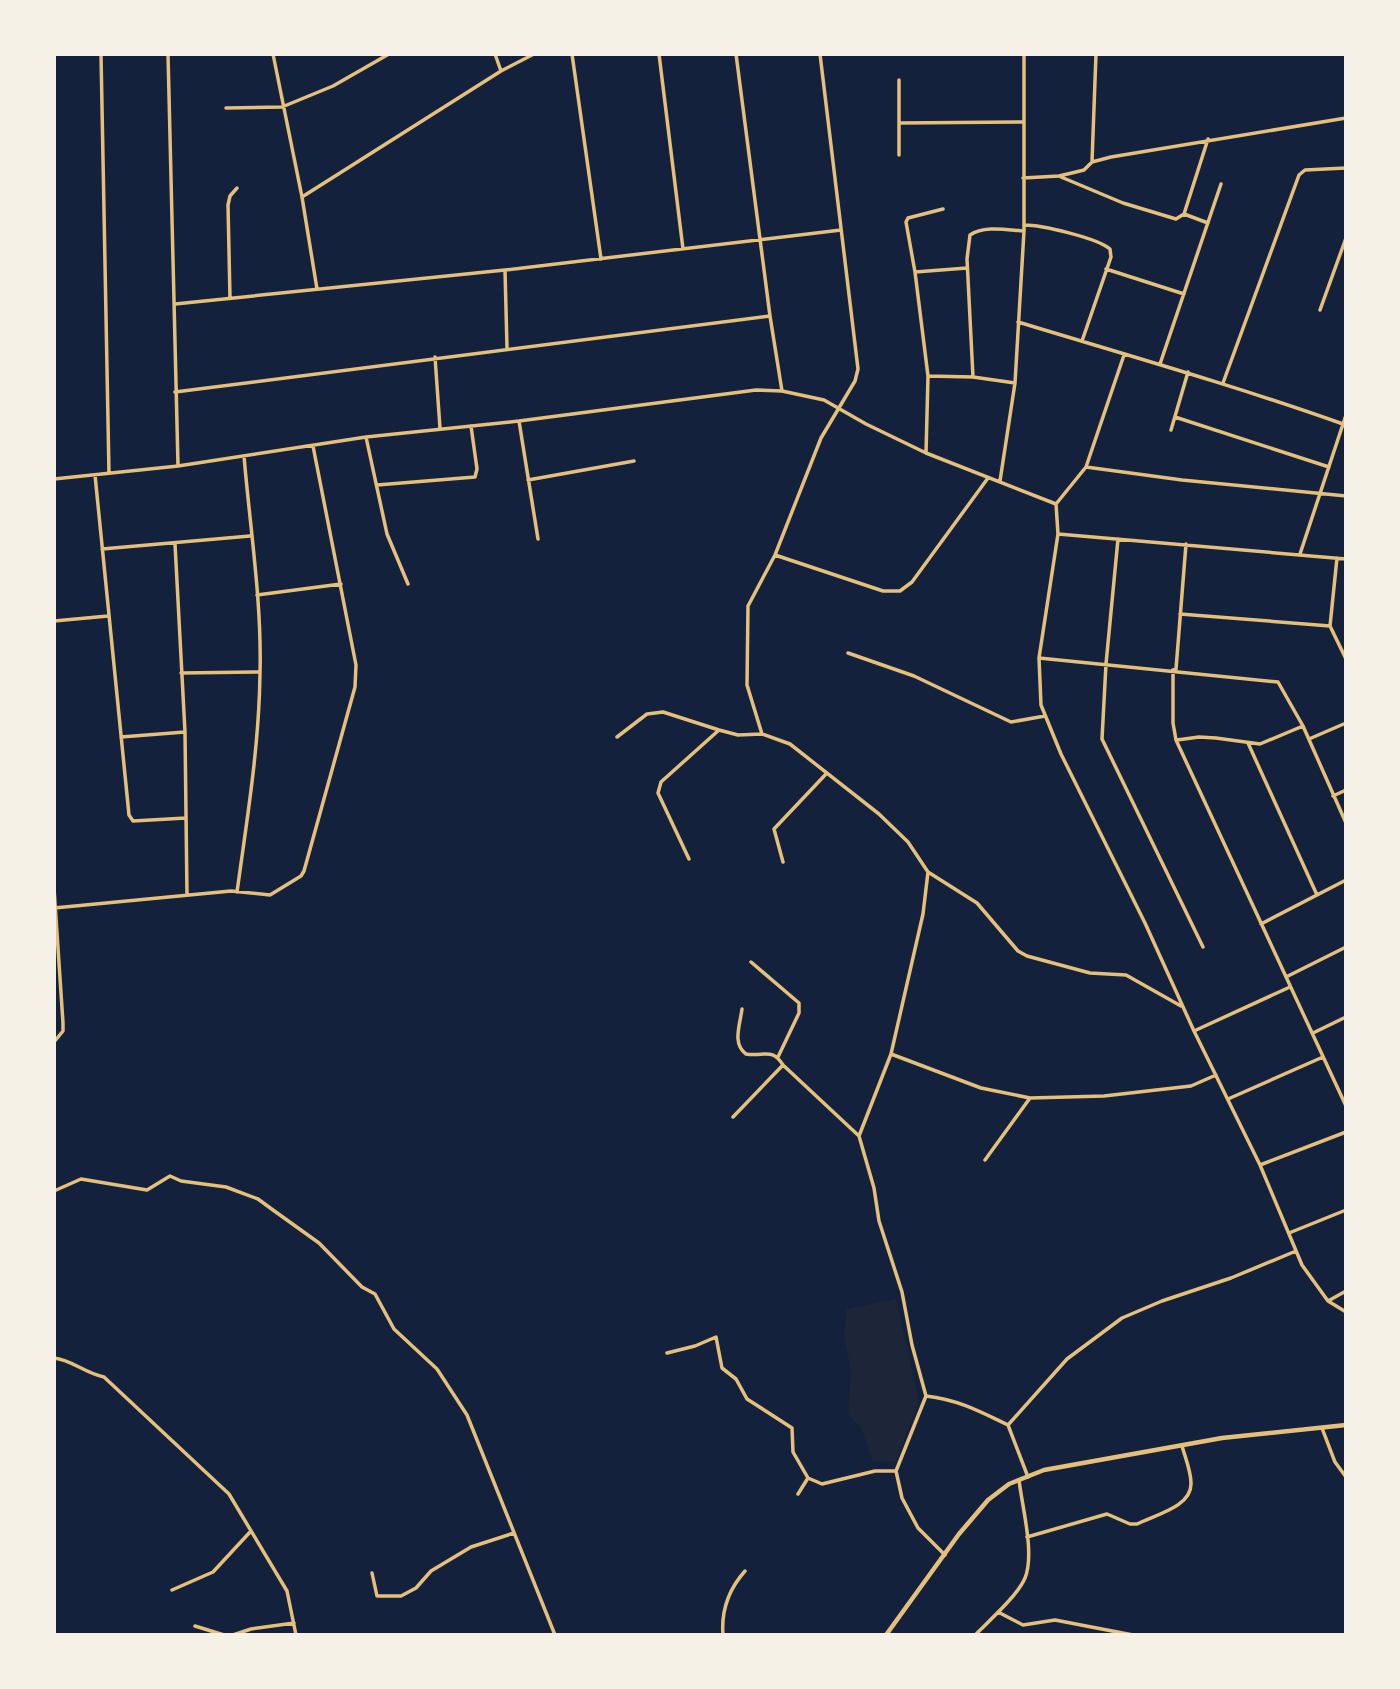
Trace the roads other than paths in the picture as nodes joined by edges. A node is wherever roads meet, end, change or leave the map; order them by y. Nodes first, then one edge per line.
1 (102, 54) edge
2 (168, 54) edge
3 (273, 54) edge
4 (495, 54) edge
5 (534, 54) edge
6 (572, 54) edge
7 (659, 54) edge
8 (736, 54) edge
9 (820, 54) edge
10 (1024, 54) edge
11 (1096, 54) edge
12 (387, 55) edge
13 (501, 71) junction
14 (899, 80) dead end
15 (282, 107) junction
16 (226, 108) dead end
17 (1346, 118) edge
18 (1023, 122) junction
19 (899, 123) junction
20 (1208, 139) junction
21 (899, 155) dead end
22 (1092, 162) junction
23 (1346, 168) edge
24 (1059, 176) junction
25 (1023, 178) junction
26 (1221, 184) dead end
27 (237, 188) dead end
28 (302, 197) junction
29 (943, 209) dead end
30 (1184, 214) junction
31 (1208, 223) junction
32 (1024, 228) junction
33 (841, 230) junction
34 (1346, 238) edge
35 (760, 239) junction
36 (683, 249) junction
37 (601, 259) junction
38 (967, 268) junction
39 (1106, 269) junction
40 (505, 271) junction
41 (915, 272) junction
42 (317, 289) junction
43 (1184, 293) junction
44 (230, 299) junction
45 (175, 304) junction
46 (1320, 310) dead end
47 (770, 316) junction
48 (1017, 322) junction
49 (1082, 341) junction
50 (507, 348) junction
51 (1124, 355) junction
52 (435, 357) junction
53 (1160, 364) junction
54 (1188, 372) junction
55 (928, 376) junction
56 (973, 377) junction
57 (1015, 383) junction
58 (1223, 383) junction
59 (782, 391) junction
60 (175, 392) junction
61 (838, 408) junction
62 (1346, 415) edge
63 (1175, 417) junction
64 (519, 421) junction
65 (1343, 424) junction
66 (471, 426) junction
67 (440, 429) junction
68 (1171, 430) dead end
69 (366, 437) junction
70 (313, 446) junction
71 (926, 453) junction
72 (244, 456) junction
73 (634, 461) dead end
74 (178, 466) junction
75 (1086, 467) junction
76 (1329, 467) junction
77 (109, 473) junction
78 (95, 475) junction
79 (988, 478) junction
80 (54, 479) edge
81 (528, 480) junction
82 (1000, 482) junction
83 (377, 485) junction
84 (1320, 494) junction
85 (1346, 496) edge
86 (1056, 504) junction
87 (1058, 534) junction
88 (250, 536) junction
89 (538, 539) dead end
90 (1118, 539) junction
91 (175, 544) junction
92 (1186, 544) junction
93 (102, 549) junction
94 (1300, 554) junction
95 (775, 555) junction
96 (1337, 558) junction
97 (1346, 559) edge
98 (408, 583) dead end
99 (341, 584) junction
100 (257, 595) junction
101 (1180, 614) junction
102 (108, 616) junction
103 (54, 621) edge
104 (1330, 626) junction
105 (848, 653) dead end
106 (1038, 658) junction
107 (1346, 659) edge
108 (1106, 664) junction
109 (1173, 670) junction
110 (260, 672) junction
111 (181, 673) junction
112 (1045, 716) junction
113 (1346, 723) edge
114 (1303, 726) junction
115 (719, 730) junction
116 (185, 732) junction
117 (762, 734) junction
118 (121, 737) junction
119 (617, 737) dead end
120 (1309, 739) junction
121 (1176, 740) junction
122 (1248, 743) junction
123 (826, 774) junction
124 (1346, 790) edge
125 (1333, 796) junction
126 (186, 818) junction
127 (1346, 822) edge
128 (689, 859) dead end
129 (783, 862) dead end
130 (928, 872) junction
131 (1346, 880) edge
132 (54, 888) edge
133 (237, 892) junction
134 (187, 895) junction
135 (1317, 895) junction
136 (55, 908) edge
137 (1261, 923) junction
138 (1203, 947) dead end
139 (1346, 947) edge
140 (751, 962) dead end
141 (1286, 977) junction
142 (1290, 987) junction
143 (1182, 1007) junction
144 (741, 1009) dead end
145 (1346, 1017) edge
146 (1194, 1031) junction
147 (1312, 1034) junction
148 (54, 1042) edge
149 (891, 1054) junction
150 (778, 1057) junction
151 (1323, 1057) junction
152 (783, 1065) junction
153 (1216, 1075) junction
154 (1030, 1098) junction
155 (1228, 1099) junction
156 (1346, 1106) edge
157 (733, 1117) dead end
158 (1346, 1132) edge
159 (859, 1136) junction
160 (985, 1160) dead end
161 (1260, 1166) junction
162 (54, 1191) edge
163 (1346, 1210) edge
164 (1289, 1233) junction
165 (1296, 1251) junction
166 (1346, 1291) edge
167 (1328, 1301) junction
168 (1346, 1312) edge
169 (667, 1353) dead end
170 (54, 1358) edge
171 (926, 1396) junction
172 (1008, 1425) junction
173 (1346, 1425) edge
174 (1322, 1428) junction
175 (1182, 1446) junction
176 (896, 1471) junction
177 (1028, 1477) junction
178 (1346, 1477) edge
179 (808, 1478) junction
180 (1019, 1480) junction
181 (798, 1494) dead end
182 (251, 1531) junction
183 (514, 1533) junction
184 (1027, 1537) junction
185 (945, 1555) junction
186 (745, 1571) dead end
187 (372, 1573) dead end
188 (172, 1590) dead end
189 (999, 1612) junction
190 (294, 1623) junction
191 (194, 1626) dead end
192 (224, 1635) edge
193 (233, 1635) edge
194 (296, 1635) edge
195 (555, 1635) edge
196 (723, 1635) edge
197 (886, 1635) edge
198 (975, 1635) edge
199 (1133, 1635) edge

1 - 77 street
2 - 45 street
3 - 15 street
4 - 13 street
5 - 13 street
6 - 37 street
7 - 36 street
8 - 35 street
9 - 33 street
10 - 18 street
11 - 22 street
12 - 15 street
13 - 28 street
14 - 19 street
15 - 16 street
15 - 28 street
17 - 20 street
18 - 19 street
18 - 25 street
19 - 21 street
20 - 22 street
20 - 30 street
22 - 24 street
23 - 58 street
24 - 25 street
24 - 30 street
25 - 32 street
26 - 31 street
27 - 44 street
28 - 42 street
29 - 41 street
30 - 31 street
31 - 43 street
32 - 38 street
32 - 39 street
32 - 48 street
33 - 35 street
33 - 61 street
34 - 46 street
35 - 36 street
35 - 47 street
36 - 37 street
37 - 40 street
38 - 41 street
38 - 56 street
39 - 43 street
39 - 49 street
40 - 42 street
40 - 50 street
41 - 55 street
42 - 44 street
43 - 53 street
44 - 45 street
45 - 60 street
47 - 50 street
47 - 59 street
48 - 49 street
48 - 57 street
49 - 51 street
50 - 52 street
51 - 53 street
51 - 75 street
52 - 60 street
52 - 67 street
53 - 54 street
54 - 58 street
54 - 63 street
55 - 56 street
55 - 71 street
56 - 57 street
57 - 82 street
58 - 65 street
59 - 61 street
59 - 64 street
60 - 74 street
61 - 71 street
61 - 95 street
62 - 65 street
63 - 68 street
63 - 76 street
64 - 66 street
64 - 81 street
65 - 76 street
66 - 67 street
66 - 83 street
67 - 69 street
69 - 70 street
69 - 83 street
70 - 72 street
70 - 99 street
71 - 79 street
72 - 74 street
72 - 88 street
73 - 81 street
74 - 77 street
75 - 84 street
75 - 86 street
76 - 84 street
77 - 78 street
78 - 80 street
78 - 93 street
79 - 82 street
79 - 95 street
81 - 89 street
82 - 86 street
83 - 98 street
84 - 85 street
84 - 94 street
86 - 87 street
87 - 90 street
87 - 106 street
88 - 91 street
88 - 100 street
90 - 92 street
90 - 108 street
91 - 93 street
91 - 111 street
92 - 94 street
92 - 101 street
93 - 102 street
94 - 96 street
95 - 117 street
96 - 97 street
96 - 104 street
99 - 100 street
99 - 133 street
100 - 110 street
101 - 104 street
101 - 109 street
102 - 103 street
102 - 118 street
104 - 107 street
105 - 112 street
106 - 108 street
106 - 112 street
108 - 109 street
108 - 138 street
109 - 114 street
109 - 121 street
110 - 111 street
110 - 133 street
111 - 116 street
112 - 143 street
113 - 120 street
114 - 120 street
114 - 122 street
115 - 117 street
115 - 119 street
115 - 128 street
116 - 118 street
116 - 126 street
117 - 123 street
118 - 126 street
120 - 125 street
121 - 122 street
121 - 137 street
122 - 135 street
123 - 129 street
123 - 130 street
124 - 125 street
125 - 127 street
126 - 134 street
130 - 143 street
130 - 149 street
131 - 135 street
132 - 136 street
133 - 134 street
134 - 136 street
135 - 137 street
136 - 148 street
137 - 141 street
139 - 141 street
140 - 150 street
141 - 142 street
142 - 146 street
142 - 147 street
143 - 146 street
144 - 150 street
145 - 147 street
146 - 153 street
147 - 151 street
149 - 154 street
149 - 159 street
150 - 152 street
151 - 155 street
151 - 156 street
152 - 157 street
152 - 159 street
153 - 154 street
153 - 155 street
154 - 160 street
155 - 161 street
158 - 161 street
159 - 171 street
161 - 164 street
162 - 183 street
163 - 164 street
164 - 165 street
165 - 167 street
165 - 172 street
166 - 167 street
167 - 168 street
169 - 179 street
170 - 182 street
171 - 172 street
171 - 176 street
172 - 177 street
173 - 174 street
174 - 175 street
174 - 178 street
175 - 177 street
175 - 184 street
176 - 179 street
176 - 185 street
177 - 180 street
179 - 181 street
180 - 184 street
180 - 185 street
182 - 188 street
182 - 190 street
183 - 187 street
183 - 195 street
184 - 189 street
185 - 197 street
186 - 196 street
189 - 198 street
189 - 199 street
190 - 193 street
190 - 194 street
191 - 192 street

